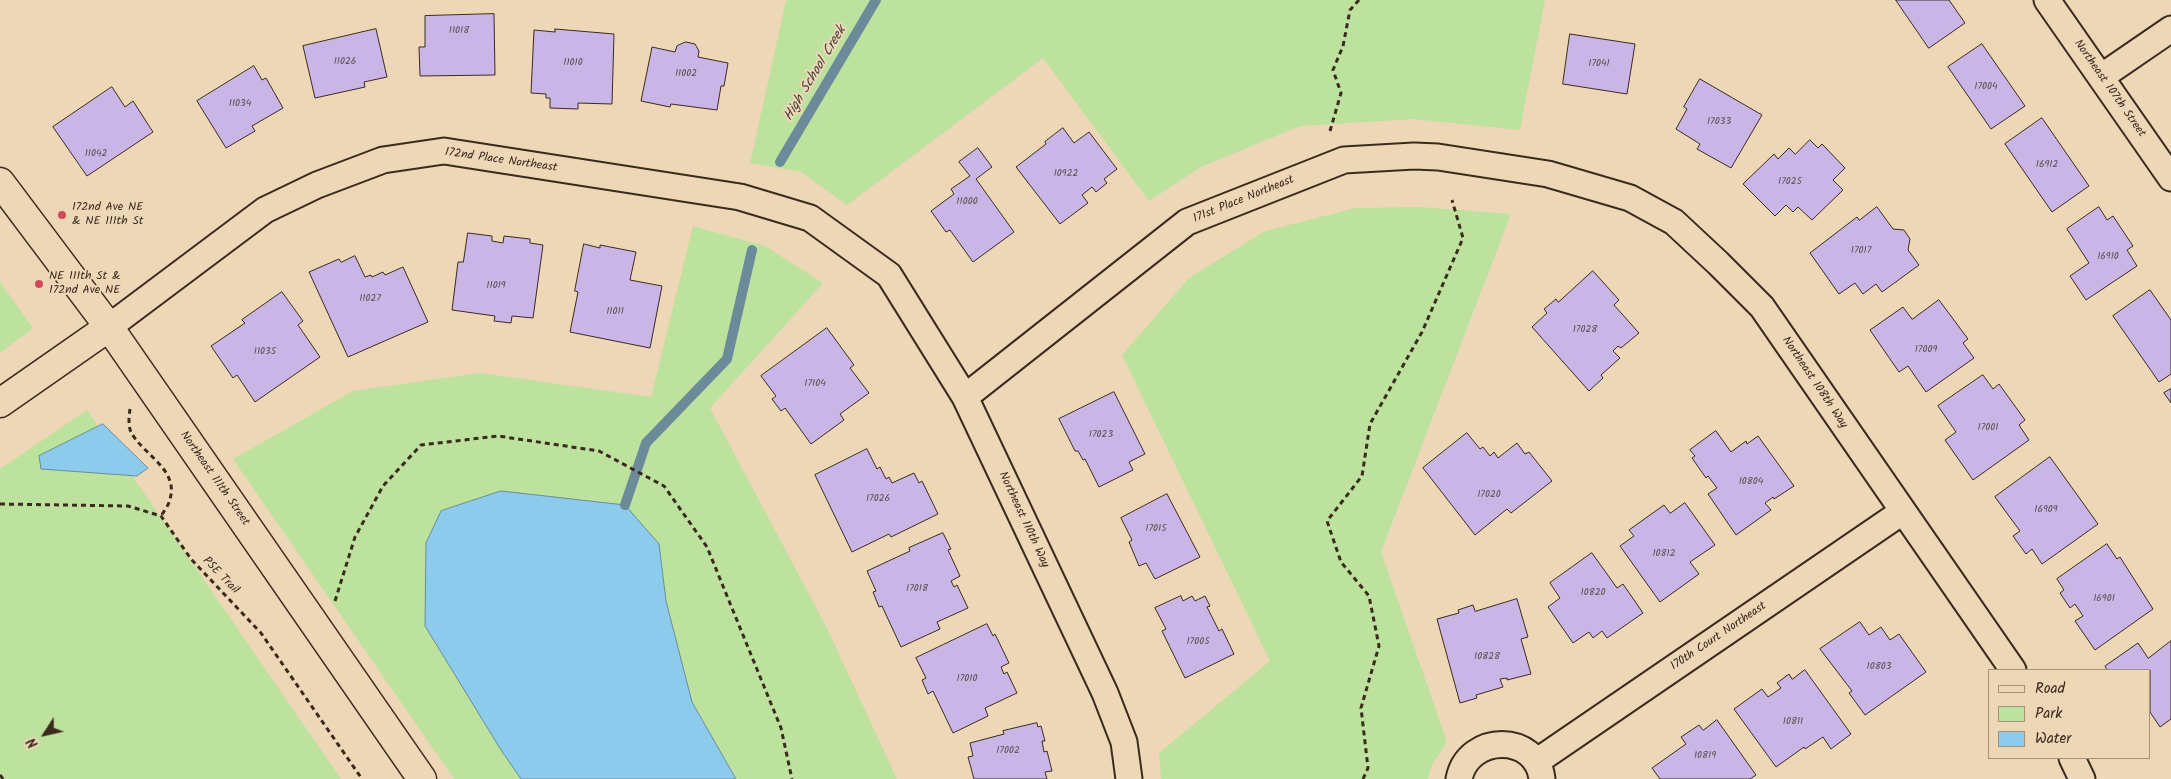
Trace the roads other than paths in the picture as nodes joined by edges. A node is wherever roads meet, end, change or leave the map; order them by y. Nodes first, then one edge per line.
1 (2047, 0) edge
2 (2171, 30) edge
3 (2101, 77) junction
4 (1548, 174) joint
5 (2171, 178) edge
6 (0, 182) edge
7 (889, 275) joint
8 (109, 327) junction
9 (965, 396) junction
10 (0, 403) edge
11 (1902, 512) junction
12 (2012, 669) edge
13 (2072, 759) edge
14 (1539, 771) edge
15 (422, 779) edge
16 (1130, 779) edge
17 (1459, 779) edge
18 (2082, 779) edge

1 - 3 street, Northeast 107th Street
2 - 3 street
3 - 5 street, Northeast 107th Street
4 - 9 street, 171st Place Northeast
4 - 11 street, Northeast 108th Way
6 - 8 street, Northeast 111th Street
7 - 8 street, 172nd Place Northeast
7 - 9 street, Northeast 110th Way
8 - 10 street
8 - 15 street, Northeast 111th Street
9 - 16 street, Northeast 110th Way
11 - 12 street, Northeast 108th Way
11 - 14 street, 170th Court Northeast
13 - 18 street
14 - 17 street, 170th Court Northeast

